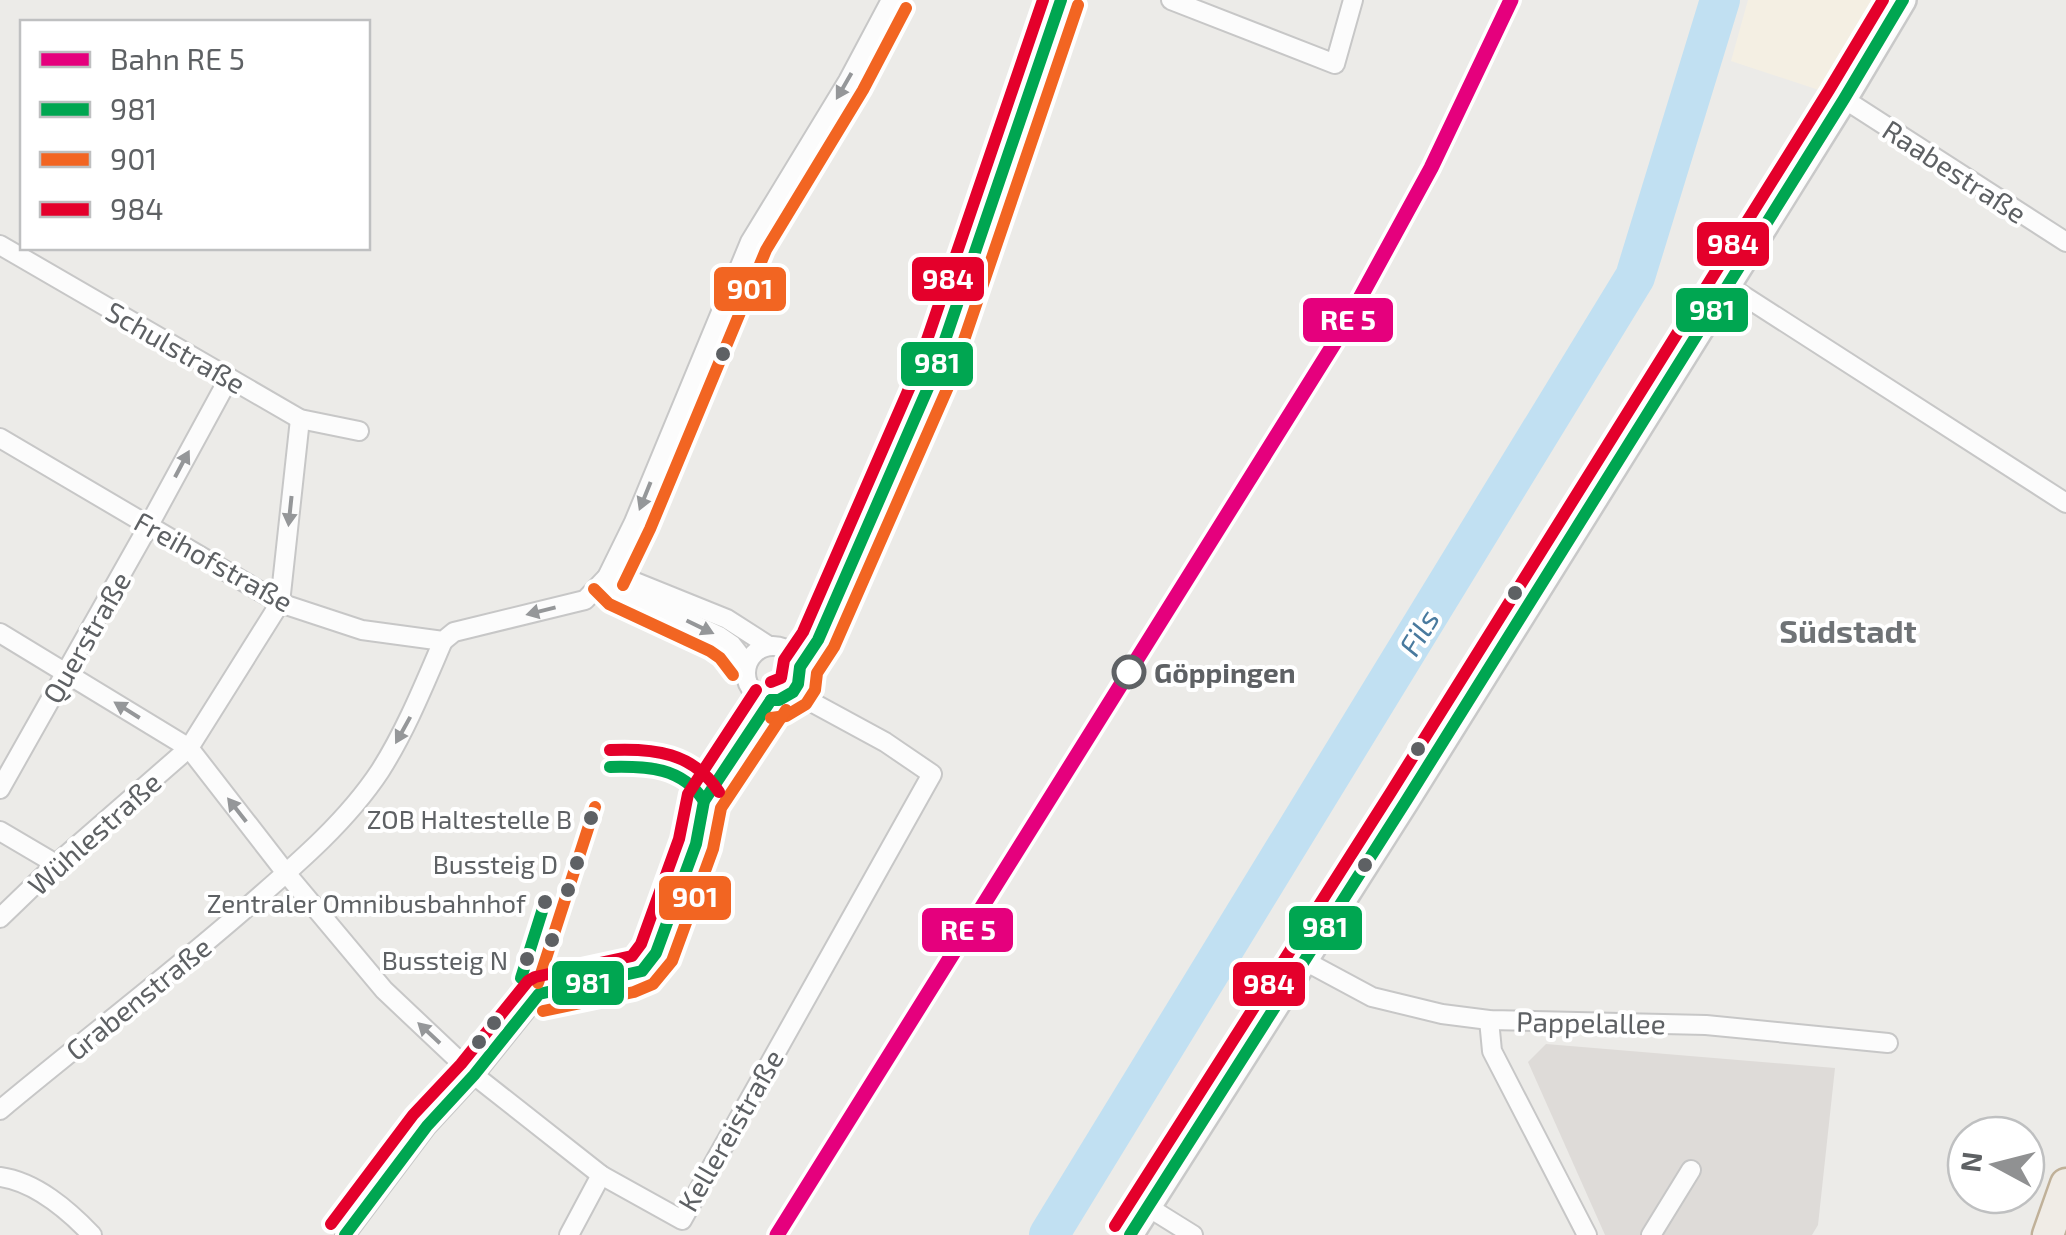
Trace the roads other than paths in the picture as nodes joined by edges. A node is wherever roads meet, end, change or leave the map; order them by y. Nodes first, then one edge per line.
1 (891, 0) edge
2 (1060, 0) edge
3 (1171, 0) edge
4 (1352, 0) edge
5 (1903, 0) edge
6 (1844, 99) junction
7 (2066, 242) edge
8 (0, 245) edge
9 (1727, 285) junction
10 (229, 378) junction
11 (300, 419) junction
12 (359, 431) dead end
13 (0, 438) edge
14 (2066, 503) edge
15 (150, 525) junction
16 (607, 576) junction
17 (280, 602) junction
18 (0, 632) edge
19 (442, 641) junction
20 (770, 646) junction
21 (747, 664) junction
22 (800, 667) junction
23 (66, 671) junction
24 (793, 692) junction
25 (771, 700) junction
26 (188, 748) junction
27 (0, 789) edge
28 (0, 831) edge
29 (56, 864) junction
30 (286, 872) junction
31 (0, 918) edge
32 (1305, 961) junction
33 (1488, 1020) junction
34 (1888, 1042) dead end
35 (474, 1075) junction
36 (0, 1110) edge
37 (1691, 1170) dead end
38 (602, 1175) junction
39 (0, 1177) edge
40 (2066, 1184) edge
41 (1148, 1207) junction
42 (92, 1235) edge
43 (345, 1235) edge
44 (568, 1235) edge
45 (1130, 1235) edge
46 (1193, 1235) edge
47 (1587, 1235) edge
48 (1651, 1235) edge
49 (2048, 1235) edge

1 -> 16 street
2 - 22 street
3 - 4 street
5 - 6 main road
6 - 7 street, Raabestraße
6 - 9 main road
8 - 10 street, Schulstraße
9 - 14 street
9 - 32 main road
10 - 11 street, Schulstraße
15 -> 10 street, Querstraße
11 - 12 street, Schulstraße
11 -> 17 street
13 - 15 street, Freihofstraße
15 - 17 street, Freihofstraße
15 - 23 street, Querstraße
16 -> 19 street, Freihofstraße
16 - 20 street
16 -> 21 street
17 - 19 street, Freihofstraße
17 - 26 street, Wühlestraße
18 - 23 street, Kellereistraße
19 -> 30 street, Grabenstraße
20 - 21 street
20 - 22 street
21 - 25 street
22 - 24 street
26 -> 23 street, Kellereistraße
23 - 27 street, Querstraße
24 - 25 street
24 - 38 street, Kellereistraße
25 - 35 street
26 - 29 street, Wühlestraße
30 -> 26 street, Kellereistraße
28 - 29 street
29 - 31 street, Wühlestraße
35 -> 30 street, Kellereistraße
30 - 36 street, Grabenstraße
32 - 33 street, Pappelallee
32 - 41 main road
33 - 34 street, Pappelallee
33 - 47 street
35 - 38 street, Kellereistraße
35 - 43 street
37 - 48 street
38 - 44 street
39 - 42 street
40 - 49 highway
41 - 45 main road
41 - 46 street

